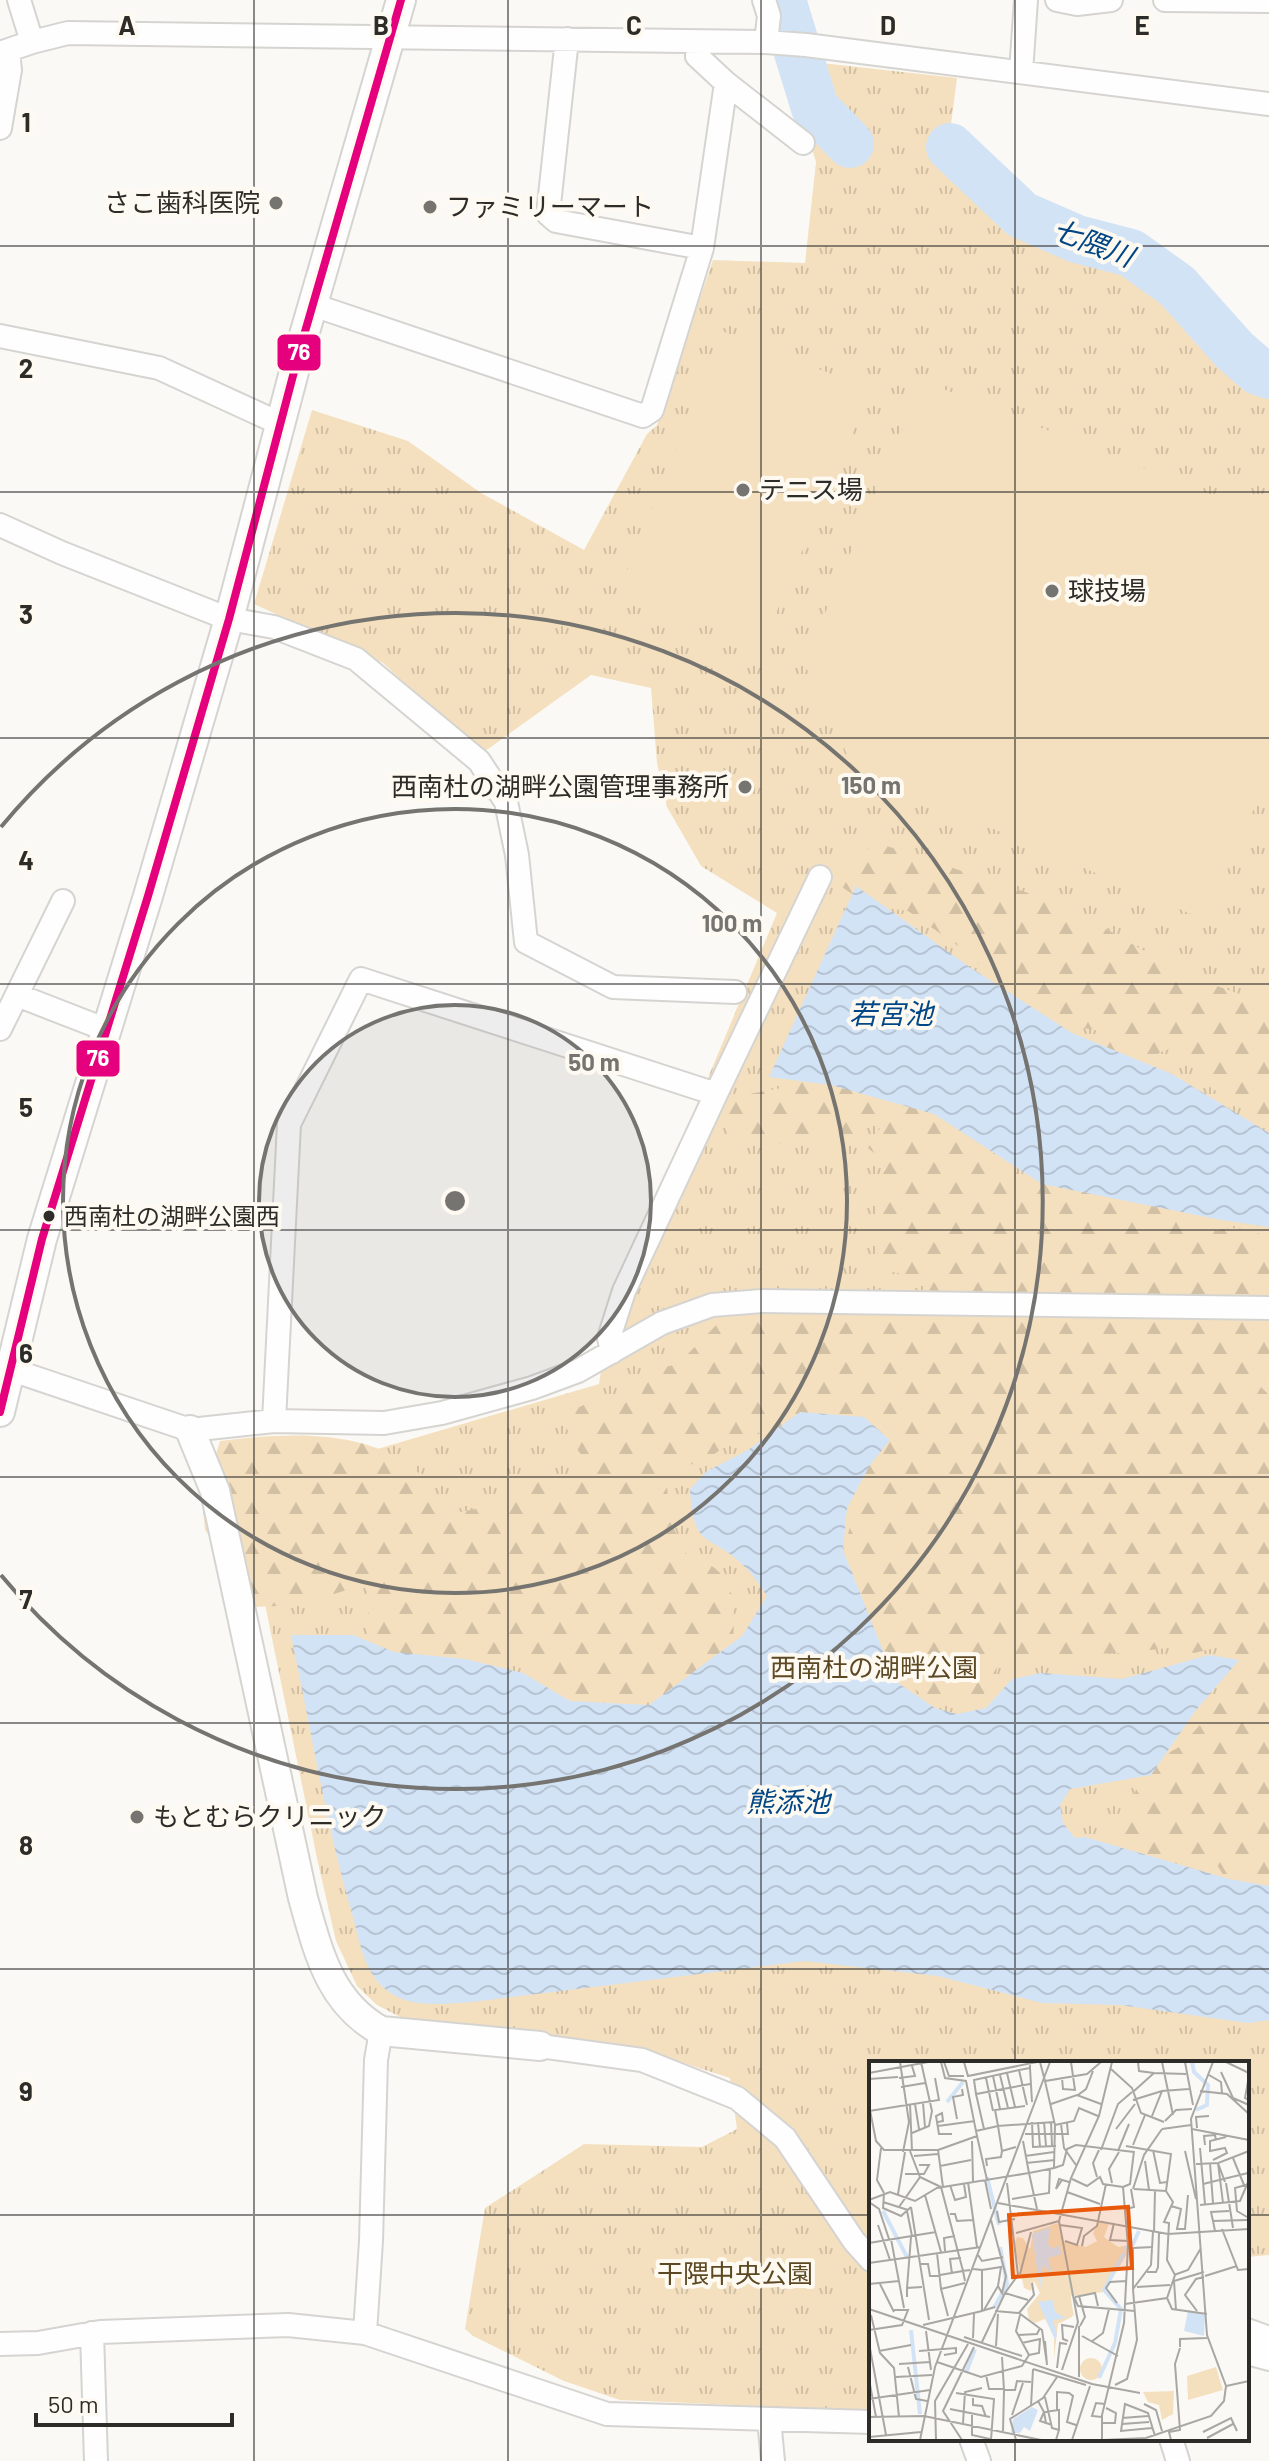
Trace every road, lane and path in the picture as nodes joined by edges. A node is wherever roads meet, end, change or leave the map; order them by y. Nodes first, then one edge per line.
1 (19, 0) edge
2 (401, 0) edge
3 (764, 0) edge
4 (1026, 0) edge
5 (1057, 0) edge
6 (1111, 0) edge
7 (1165, 0) edge
8 (1269, 1) edge
9 (391, 38) junction
10 (567, 39) junction
11 (32, 42) junction
12 (700, 43) junction
13 (770, 43) junction
14 (4, 53) edge
15 (1021, 72) junction
16 (726, 83) junction
17 (1269, 104) edge
18 (0, 128) edge
19 (803, 143) dead end
20 (702, 248) junction
21 (313, 305) junction
22 (0, 336) edge
23 (281, 424) junction
24 (0, 525) edge
25 (229, 619) junction
26 (820, 877) dead end
27 (63, 901) dead end
28 (735, 992) dead end
29 (17, 995) junction
30 (0, 1029) edge
31 (107, 1030) junction
32 (716, 1094) junction
33 (1269, 1308) edge
34 (612, 1352) junction
35 (4, 1367) edge
36 (0, 1412) edge
37 (274, 1421) junction
38 (190, 1430) junction
39 (381, 2031) junction
40 (540, 2046) joint
41 (869, 2258) edge
42 (1249, 2331) edge
43 (92, 2333) junction
44 (365, 2333) junction
45 (1269, 2338) edge
46 (0, 2344) edge
47 (1249, 2354) edge
48 (1269, 2359) edge
49 (769, 2419) junction
50 (869, 2422) edge
51 (972, 2441) edge
52 (1172, 2441) edge
53 (96, 2461) edge
54 (773, 2461) edge
55 (979, 2461) edge
56 (1178, 2461) edge

1 - 11 street
2 - 9 street
3 - 13 street
4 - 15 street
5 - 6 street
7 - 8 street
9 - 10 street
9 - 11 street
9 - 21 street
10 - 12 street
10 - 20 street
11 - 14 street
12 - 13 street
12 - 16 street
13 - 15 street
14 - 18 street
15 - 17 street
16 - 19 street
16 - 20 street
20 - 21 street
21 - 23 street
22 - 23 street
23 - 25 street
24 - 25 street
25 - 28 street
25 - 31 street
26 - 32 street
27 - 29 street
29 - 30 street
29 - 31 street
31 - 35 street
32 - 34 street
32 - 37 street
33 - 34 street
34 - 37 street
35 - 36 street
35 - 38 street
37 - 38 street
38 - 39 street
39 - 40 street
39 - 44 street
40 - 41 street
42 - 45 street
43 - 44 street
43 - 46 street
43 - 53 street
44 - 49 street
47 - 48 street
49 - 50 street
49 - 54 street
51 - 55 street
52 - 56 street

